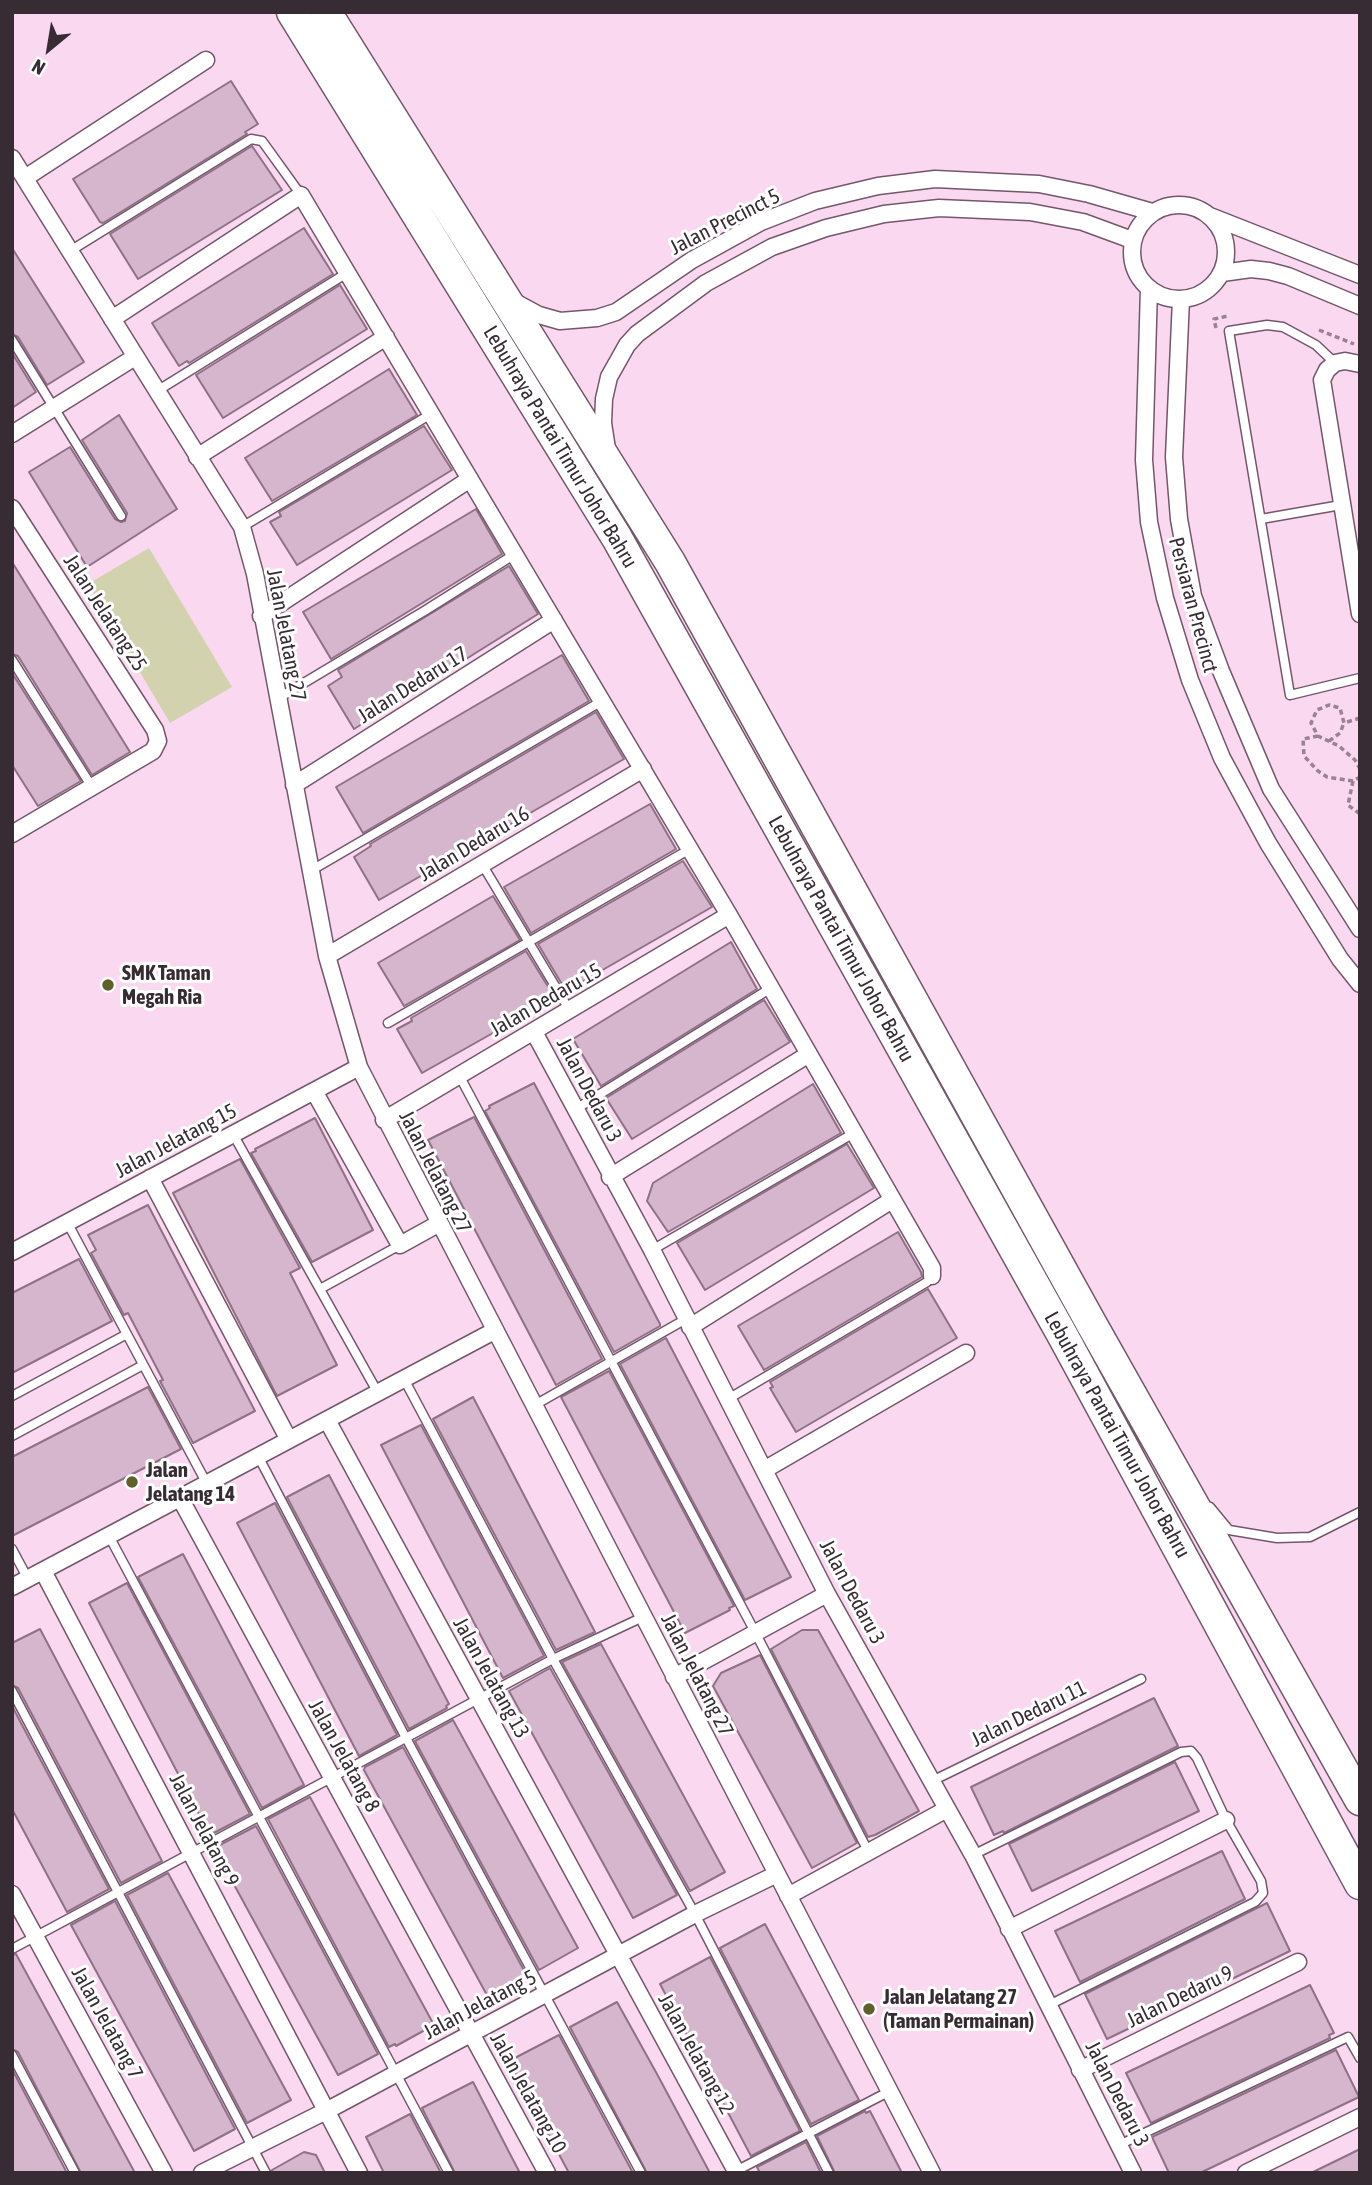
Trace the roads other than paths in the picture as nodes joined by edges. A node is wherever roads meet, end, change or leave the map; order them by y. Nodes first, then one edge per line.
1 (292, 12) edge
2 (326, 12) edge
3 (206, 60) dead end
4 (12, 158) edge
5 (25, 178) junction
6 (301, 195) junction
7 (1152, 212) junction
8 (1210, 216) junction
9 (1132, 240) junction
10 (70, 251) junction
11 (347, 272) junction
12 (1222, 273) junction
13 (1360, 275) edge
14 (1149, 288) junction
15 (500, 290) junction
16 (1181, 299) junction
17 (1360, 306) edge
18 (112, 319) junction
19 (386, 337) junction
20 (12, 340) edge
21 (135, 357) junction
22 (1335, 363) junction
23 (1360, 364) edge
24 (157, 391) junction
25 (54, 408) junction
26 (431, 414) junction
27 (12, 434) edge
28 (197, 457) junction
29 (615, 474) junction
30 (470, 479) junction
31 (1341, 505) junction
32 (12, 508) edge
33 (121, 516) dead end
34 (1261, 519) junction
35 (242, 527) junction
36 (514, 554) junction
37 (1360, 614) edge
38 (261, 616) junction
39 (554, 620) junction
40 (12, 660) edge
41 (1360, 678) edge
42 (277, 699) junction
43 (603, 701) junction
44 (643, 769) junction
45 (294, 785) junction
46 (92, 787) junction
47 (15, 826) edge
48 (690, 849) junction
49 (482, 864) junction
50 (310, 871) junction
51 (729, 915) junction
52 (1360, 929) edge
53 (529, 943) junction
54 (327, 956) junction
55 (1360, 984) edge
56 (771, 988) junction
57 (570, 1011) junction
58 (388, 1023) dead end
59 (534, 1032) junction
60 (810, 1054) junction
61 (359, 1067) junction
62 (459, 1075) junction
63 (314, 1091) junction
64 (576, 1109) junction
65 (384, 1120) junction
66 (854, 1133) junction
67 (233, 1134) junction
68 (610, 1177) junction
69 (150, 1178) junction
70 (892, 1200) junction
71 (67, 1223) junction
72 (438, 1224) junction
73 (400, 1245) junction
74 (652, 1250) junction
75 (12, 1252) edge
76 (932, 1276) joint
77 (320, 1289) junction
78 (688, 1323) junction
79 (494, 1331) junction
80 (127, 1334) junction
81 (966, 1353) dead end
82 (610, 1360) junction
83 (143, 1365) junction
84 (404, 1379) junction
85 (378, 1392) junction
86 (12, 1396) edge
87 (728, 1399) junction
88 (533, 1406) junction
89 (327, 1420) junction
90 (12, 1436) edge
91 (289, 1440) junction
92 (1161, 1448) junction
93 (258, 1456) junction
94 (764, 1470) junction
95 (207, 1484) junction
96 (1195, 1489) dead end
97 (180, 1498) junction
98 (1203, 1499) dead end
99 (1360, 1512) edge
100 (109, 1536) junction
101 (12, 1549) edge
102 (43, 1571) junction
103 (28, 1579) junction
104 (12, 1587) edge
105 (827, 1594) junction
106 (643, 1617) junction
107 (755, 1632) junction
108 (553, 1659) junction
109 (674, 1677) junction
110 (1141, 1679) dead end
111 (12, 1691) edge
112 (479, 1699) junction
113 (406, 1738) junction
114 (332, 1778) junction
115 (932, 1781) junction
116 (1360, 1800) edge
117 (947, 1809) junction
118 (260, 1817) junction
119 (1226, 1820) junction
120 (868, 1851) junction
121 (192, 1853) junction
122 (973, 1855) junction
123 (776, 1874) junction
124 (1360, 1884) edge
125 (116, 1891) junction
126 (12, 1894) edge
127 (788, 1896) junction
128 (695, 1914) junction
129 (1009, 1929) junction
130 (35, 1936) junction
131 (12, 1949) edge
132 (618, 1955) junction
133 (1298, 1962) dead end
134 (544, 1995) junction
135 (1048, 2006) junction
136 (471, 2034) junction
137 (12, 2055) edge
138 (1360, 2058) edge
139 (1080, 2070) junction
140 (397, 2073) junction
141 (890, 2091) junction
142 (328, 2110) junction
143 (1360, 2117) edge
144 (808, 2133) junction
145 (1119, 2145) junction
146 (253, 2147) junction
147 (736, 2172) edge
148 (75, 2173) edge
149 (164, 2173) edge
150 (202, 2173) edge
151 (266, 2173) edge
152 (359, 2173) edge
153 (449, 2173) edge
154 (547, 2173) edge
155 (641, 2173) edge
156 (829, 2173) edge
157 (932, 2173) edge
158 (1133, 2173) edge
159 (1246, 2173) edge

1 - 124 highway, Lebuhraya Pantai Timur Johor Bahru
2 - 15 highway, Lebuhraya Pantai Timur Johor Bahru
3 - 5 street
4 - 5 street, Jalan Jelatang 27
5 - 10 street, Jalan Jelatang 27
6 - 10 lane
6 - 11 street
6 - 18 street
7 - 8 street
7 - 9 street
7 - 15 street, Jalan Precinct 5
8 - 12 street
8 - 13 street
9 - 14 street
9 - 29 street, Jalan Precinct 5
10 - 18 street, Jalan Jelatang 27
11 - 19 street
11 - 24 lane
12 - 16 street
12 - 17 street
14 - 16 street
14 - 55 street, Persiaran Precinct
15 - 29 highway, Lebuhraya Pantai Timur Johor Bahru
16 - 52 street, Persiaran Precinct
18 - 21 street, Jalan Jelatang 27
19 - 26 street
19 - 28 street
20 - 25 lane
21 - 24 street, Jalan Jelatang 27
21 - 25 street
22 - 23 street
22 - 31 street
22 - 34 lane
24 - 28 street, Jalan Jelatang 27
25 - 27 street
25 - 33 lane
26 - 30 street
26 - 35 lane
28 - 35 street, Jalan Jelatang 27
29 - 92 highway, Lebuhraya Pantai Timur Johor Bahru
30 - 36 street
30 - 38 street
31 - 34 lane
31 - 37 street
32 - 46 street, Jalan Jelatang 25
34 - 41 lane
35 - 38 street, Jalan Jelatang 27
36 - 39 street
36 - 42 lane
38 - 42 street, Jalan Jelatang 27
39 - 43 street
39 - 45 street, Jalan Dedaru 17
40 - 46 lane
42 - 45 street, Jalan Jelatang 27
43 - 44 street
43 - 50 lane
44 - 48 street
44 - 49 street, Jalan Dedaru 16
45 - 50 street, Jalan Jelatang 27
46 - 47 street
48 - 51 street
48 - 53 lane
49 - 53 lane
49 - 54 street, Jalan Dedaru 16
50 - 54 street, Jalan Jelatang 27
51 - 56 street
51 - 57 street, Jalan Dedaru 15
53 - 57 lane
53 - 58 lane
54 - 61 street, Jalan Jelatang 27
56 - 60 street
56 - 64 lane
57 - 59 street, Jalan Dedaru 15
59 - 62 street, Jalan Dedaru 15
59 - 64 street, Jalan Dedaru 3
60 - 66 street
60 - 68 street
61 - 63 street, Jalan Jelatang 15
61 - 65 street, Jalan Jelatang 27
62 - 65 street, Jalan Dedaru 15
62 - 82 lane
63 - 67 street, Jalan Jelatang 15
63 - 73 street
64 - 68 street, Jalan Dedaru 3
65 - 72 street, Jalan Jelatang 27
66 - 70 street
66 - 74 lane
67 - 69 street, Jalan Jelatang 15
67 - 77 lane
68 - 74 street, Jalan Dedaru 3
69 - 71 street, Jalan Jelatang 15
69 - 91 street
70 - 76 street
70 - 78 street
71 - 75 street, Jalan Jelatang 15
71 - 80 lane
72 - 73 street
72 - 79 street, Jalan Jelatang 27
73 - 77 lane
74 - 78 street, Jalan Dedaru 3
76 - 87 lane
77 - 85 lane
78 - 82 lane
78 - 87 street, Jalan Dedaru 3
79 - 84 street
79 - 88 street, Jalan Jelatang 27
80 - 83 lane
80 - 86 lane
81 - 94 street
82 - 88 lane
82 - 107 lane
83 - 90 lane
83 - 95 lane
84 - 85 street
84 - 108 lane
85 - 89 street
87 - 94 street, Jalan Dedaru 3
88 - 106 street, Jalan Jelatang 27
89 - 91 street
89 - 112 street, Jalan Jelatang 13
91 - 93 street
92 - 96 lane
92 - 116 highway, Lebuhraya Pantai Timur Johor Bahru
93 - 95 street
93 - 113 lane
94 - 105 street, Jalan Dedaru 3
95 - 97 street
97 - 100 street
97 - 114 street, Jalan Jelatang 8
98 - 99 lane
100 - 102 street
100 - 118 lane
101 - 103 lane
102 - 103 street
102 - 121 street, Jalan Jelatang 9
103 - 104 street
105 - 107 street
105 - 115 street, Jalan Dedaru 3
106 - 108 lane
106 - 109 street, Jalan Jelatang 27
107 - 109 street
107 - 120 lane
108 - 112 lane
108 - 128 lane
109 - 123 street, Jalan Jelatang 27
110 - 115 lane, Jalan Dedaru 11
111 - 125 lane
112 - 113 lane
112 - 132 street, Jalan Jelatang 13
113 - 114 lane
113 - 134 lane
114 - 118 lane
114 - 136 street, Jalan Jelatang 8
115 - 117 street, Jalan Dedaru 3
117 - 120 street
117 - 122 street, Jalan Dedaru 3
118 - 121 lane
118 - 140 lane
119 - 122 lane
119 - 129 street
119 - 135 lane
120 - 127 street
121 - 125 lane
121 - 142 street, Jalan Jelatang 9
122 - 129 street, Jalan Dedaru 3
123 - 127 street, Jalan Jelatang 27
123 - 128 street, Jalan Jelatang 5
125 - 130 lane
125 - 146 lane
126 - 130 street, Jalan Jelatang 7
127 - 141 street, Jalan Jelatang 27
128 - 132 street, Jalan Jelatang 5
128 - 144 lane
129 - 135 street, Jalan Dedaru 3
130 - 131 lane
130 - 149 street, Jalan Jelatang 7
132 - 134 street, Jalan Jelatang 5
132 - 147 street, Jalan Jelatang 12
133 - 139 street, Jalan Dedaru 9
134 - 136 street, Jalan Jelatang 5
134 - 155 lane
135 - 139 street, Jalan Dedaru 3
136 - 140 street, Jalan Jelatang 5
136 - 154 street, Jalan Jelatang 10
137 - 148 lane
138 - 145 lane
139 - 145 street, Jalan Dedaru 3
140 - 142 street, Jalan Jelatang 5
140 - 153 lane
141 - 144 lane
141 - 157 street, Jalan Jelatang 27
142 - 146 street, Jalan Jelatang 5
142 - 152 street
143 - 159 street
144 - 147 lane
144 - 156 lane
145 - 158 street, Jalan Dedaru 3
146 - 150 street, Jalan Jelatang 5
146 - 151 lane

